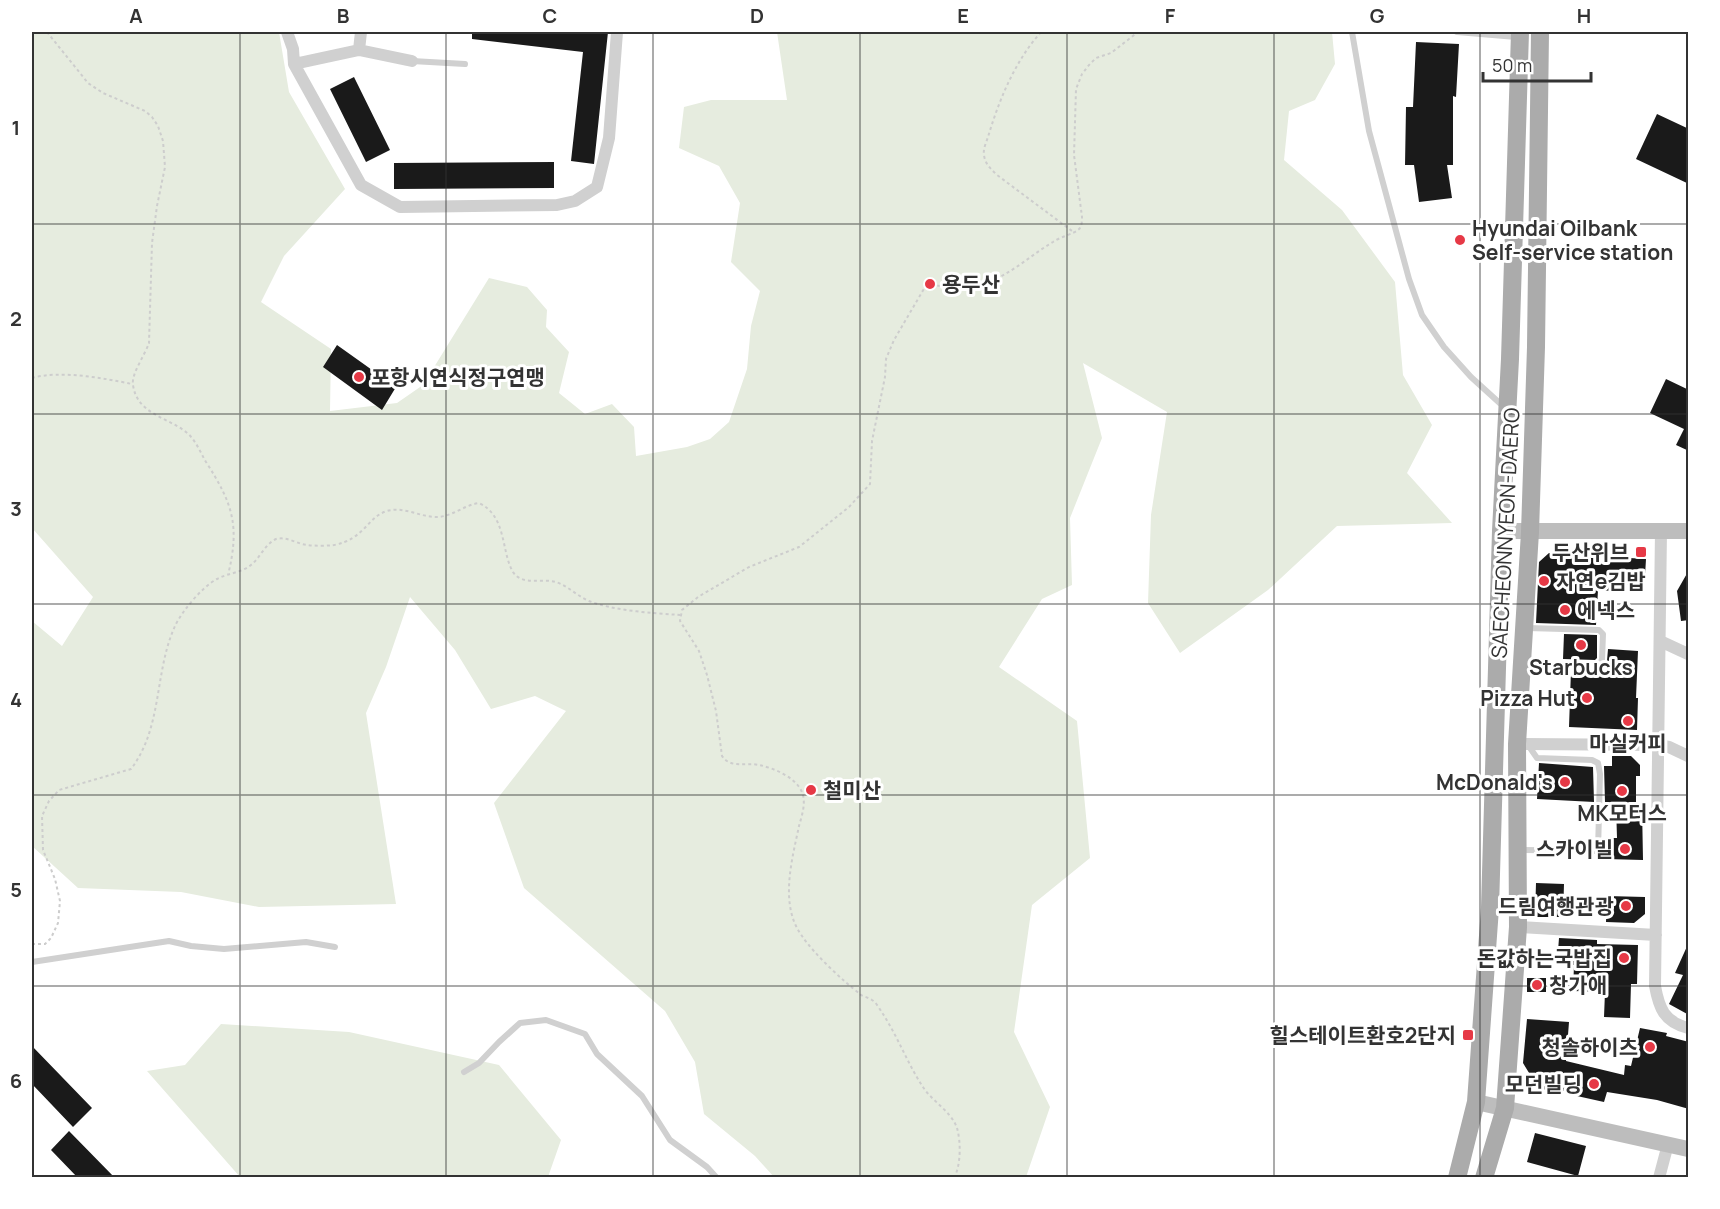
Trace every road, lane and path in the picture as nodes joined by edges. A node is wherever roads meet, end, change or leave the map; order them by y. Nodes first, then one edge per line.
1 (47, 32) edge
2 (287, 32) edge
3 (361, 32) edge
4 (617, 32) edge
5 (1041, 32) edge
6 (1138, 32) edge
7 (1352, 32) edge
8 (1457, 32) edge
9 (1540, 32) edge
10 (1520, 34) edge
11 (359, 50) junction
12 (412, 61) joint
13 (294, 64) junction
14 (465, 64) dead end
15 (1072, 231) junction
16 (32, 378) edge
17 (132, 384) junction
18 (1508, 410) junction
19 (1501, 531) junction
20 (1661, 531) junction
21 (1689, 531) edge
22 (1530, 532) junction
23 (228, 575) junction
24 (680, 615) junction
25 (1524, 628) junction
26 (1660, 641) junction
27 (1689, 654) edge
28 (1521, 670) junction
29 (1522, 744) junction
30 (1658, 745) junction
31 (1689, 756) edge
32 (1518, 850) junction
33 (1518, 927) junction
34 (1656, 935) junction
35 (32, 944) edge
36 (335, 946) dead end
37 (32, 962) edge
38 (1689, 1028) edge
39 (464, 1072) dead end
40 (1476, 1102) junction
41 (1505, 1108) junction
42 (1668, 1144) junction
43 (1689, 1149) edge
44 (717, 1178) edge
45 (954, 1178) edge
46 (1457, 1178) edge
47 (1484, 1178) edge
48 (1659, 1178) edge

1 - 17 path
2 - 13 street
3 - 11 street
4 - 13 street
5 - 15 path
6 - 15 path
7 - 18 lane
8 - 10 lane
9 - 22 main road, SAECHEONNYEON-DAERO
10 - 18 main road, SAECHEONNYEON-DAERO
11 - 12 street
11 - 13 street
12 - 14 lane
15 - 24 path
16 - 17 path
17 - 23 path
18 - 19 main road, SAECHEONNYEON-DAERO
19 - 22 main road
19 - 40 main road, SAECHEONNYEON-DAERO
20 - 21 main road
20 - 22 main road
20 - 26 street
22 - 25 main road, SAECHEONNYEON-DAERO
23 - 24 path
23 - 35 path
24 - 45 path
25 - 28 main road, SAECHEONNYEON-DAERO
25 - 28 lane
26 - 27 street
26 - 30 street
28 - 29 main road, SAECHEONNYEON-DAERO
29 - 30 street
29 - 32 main road, SAECHEONNYEON-DAERO
29 - 32 lane
30 - 31 street
30 - 34 street
32 - 33 main road, SAECHEONNYEON-DAERO
33 - 34 street
33 - 41 main road, SAECHEONNYEON-DAERO
34 - 38 street
36 - 37 lane
39 - 44 lane
40 - 41 main road
40 - 46 main road, SAECHEONNYEON-DAERO
41 - 42 main road
41 - 47 main road, SAECHEONNYEON-DAERO
42 - 43 main road
42 - 48 street

